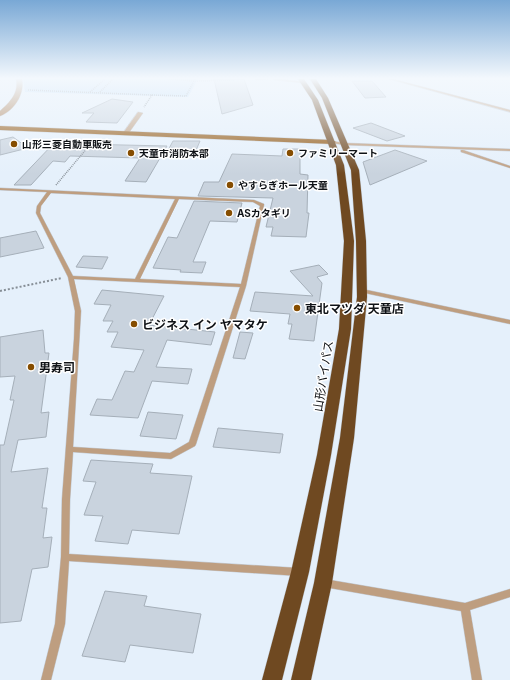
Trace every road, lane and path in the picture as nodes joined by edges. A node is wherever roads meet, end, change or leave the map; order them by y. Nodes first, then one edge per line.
1 (321, 111) edge
2 (140, 113) edge
3 (0, 128) edge
4 (101, 132) junction
5 (126, 133) junction
6 (338, 143) junction
7 (455, 149) junction
8 (510, 150) edge
9 (510, 167) edge
10 (0, 189) edge
11 (50, 191) junction
12 (177, 198) junction
13 (71, 277) junction
14 (137, 280) junction
15 (243, 286) junction
16 (0, 291) edge
17 (362, 291) junction
18 (510, 322) edge
19 (70, 449) junction
20 (65, 557) junction
21 (300, 572) junction
22 (323, 583) junction
23 (510, 593) edge
24 (465, 607) junction
25 (46, 680) edge
26 (272, 680) edge
27 (301, 680) edge
28 (477, 680) edge

1 - 6 highway, 山形バイパス
2 - 5 street
3 - 4 main road
4 - 5 main road
4 - 11 path
5 - 6 main road
6 - 7 lane
6 - 17 highway, 山形バイパス
6 - 21 highway, 山形バイパス
7 - 8 lane
7 - 9 lane
10 - 11 lane
11 - 12 lane
11 - 13 lane
12 - 14 lane
12 - 15 lane
13 - 14 lane
13 - 16 path
13 - 19 lane
14 - 15 lane
15 - 19 lane
17 - 18 lane
17 - 22 highway, 山形バイパス
19 - 20 lane
20 - 21 lane
20 - 25 lane
21 - 26 highway, 山形バイパス
22 - 24 lane
22 - 27 highway, 山形バイパス
23 - 24 lane
24 - 28 lane

